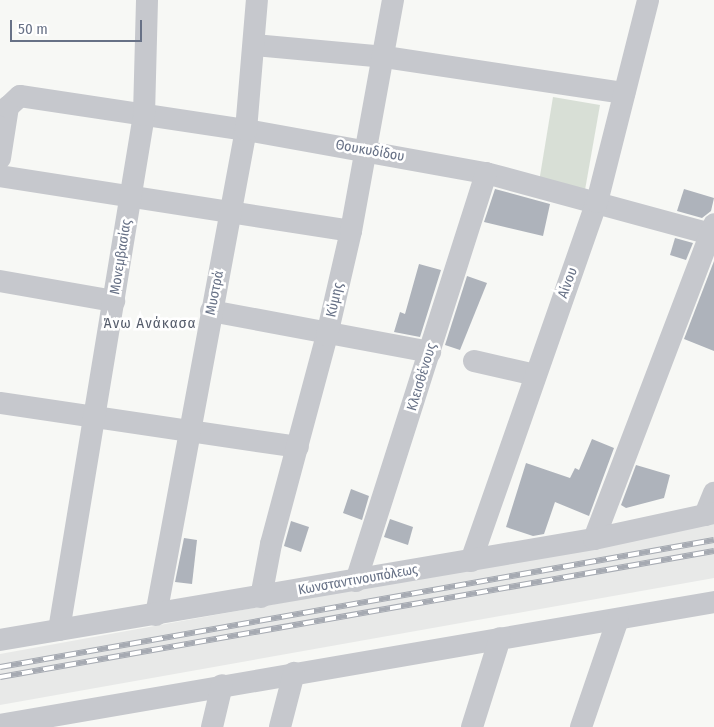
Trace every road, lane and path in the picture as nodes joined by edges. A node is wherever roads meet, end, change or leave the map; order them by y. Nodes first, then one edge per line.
1 (147, 0) edge
2 (257, 0) edge
3 (393, 0) edge
4 (648, 0) edge
5 (254, 44) junction
6 (385, 57) junction
7 (624, 93) junction
8 (144, 115) junction
9 (246, 130) junction
10 (368, 150) junction
11 (0, 158) edge
12 (486, 173) junction
13 (0, 176) edge
14 (131, 194) junction
15 (597, 202) junction
16 (231, 211) junction
17 (351, 231) junction
18 (713, 231) edge
19 (0, 281) edge
20 (114, 301) junction
21 (211, 311) junction
22 (327, 335) junction
23 (430, 352) junction
24 (474, 361) dead end
25 (535, 375) junction
26 (0, 403) edge
27 (95, 419) junction
28 (191, 428) junction
29 (298, 447) junction
30 (714, 492) edge
31 (709, 514) edge
32 (594, 539) junction
33 (471, 561) junction
34 (356, 581) junction
35 (261, 597) junction
36 (714, 602) edge
37 (156, 615) junction
38 (618, 619) junction
39 (59, 630) junction
40 (500, 638) junction
41 (0, 640) edge
42 (294, 672) junction
43 (222, 685) junction
44 (89, 718) edge
45 (0, 725) edge
46 (212, 727) edge
47 (280, 727) edge
48 (472, 727) edge
49 (581, 727) edge

1 - 8 street, Μονεμβασίας
2 - 5 street, Μυστρά
3 - 6 street, Κύμης
4 - 7 street, Αίνου
5 - 6 street
5 - 9 street, Μυστρά
6 - 7 street
6 - 10 street, Κύμης
7 - 15 street, Αίνου
8 - 9 street, Θουκυδίδου
8 - 11 street, Θουκυδίδου
8 - 14 street, Μονεμβασίας
9 - 10 street, Θουκυδίδου
9 - 16 street, Μυστρά
10 - 12 street, Θουκυδίδου
10 - 17 street, Κύμης
12 - 15 street, Θουκυδίδου
12 - 23 street, Κλεισθένους
13 - 14 street
14 - 16 street
14 - 20 street, Μονεμβασίας
15 - 18 street, Θουκυδίδου
15 - 25 street, Αίνου
16 - 17 street
16 - 21 street, Μυστρά
17 - 22 street, Κύμης
18 - 32 street
19 - 20 street
20 - 27 street, Μονεμβασίας
21 - 22 street
21 - 28 street, Μυστρά
22 - 23 street
22 - 29 street, Κύμης
23 - 34 street, Κλεισθένους
24 - 25 street
25 - 33 street, Αίνου
26 - 27 street
27 - 28 street
27 - 39 street, Μονεμβασίας
28 - 29 street
28 - 37 street, Μυστρά
29 - 35 street, Κύμης
30 - 31 street
31 - 32 street, Κωνσταντινουπόλεως
32 - 33 street, Κωνσταντινουπόλεως
33 - 34 street, Κωνσταντινουπόλεως
34 - 35 street, Κωνσταντινουπόλεως
35 - 37 street, Κωνσταντινουπόλεως
36 - 38 street
37 - 39 street, Κωνσταντινουπόλεως
38 - 40 street
38 - 49 street
39 - 41 street, Κωνσταντινουπόλεως
40 - 42 street
40 - 48 street
42 - 43 street
42 - 47 street
43 - 44 street
43 - 46 street
44 - 45 street

